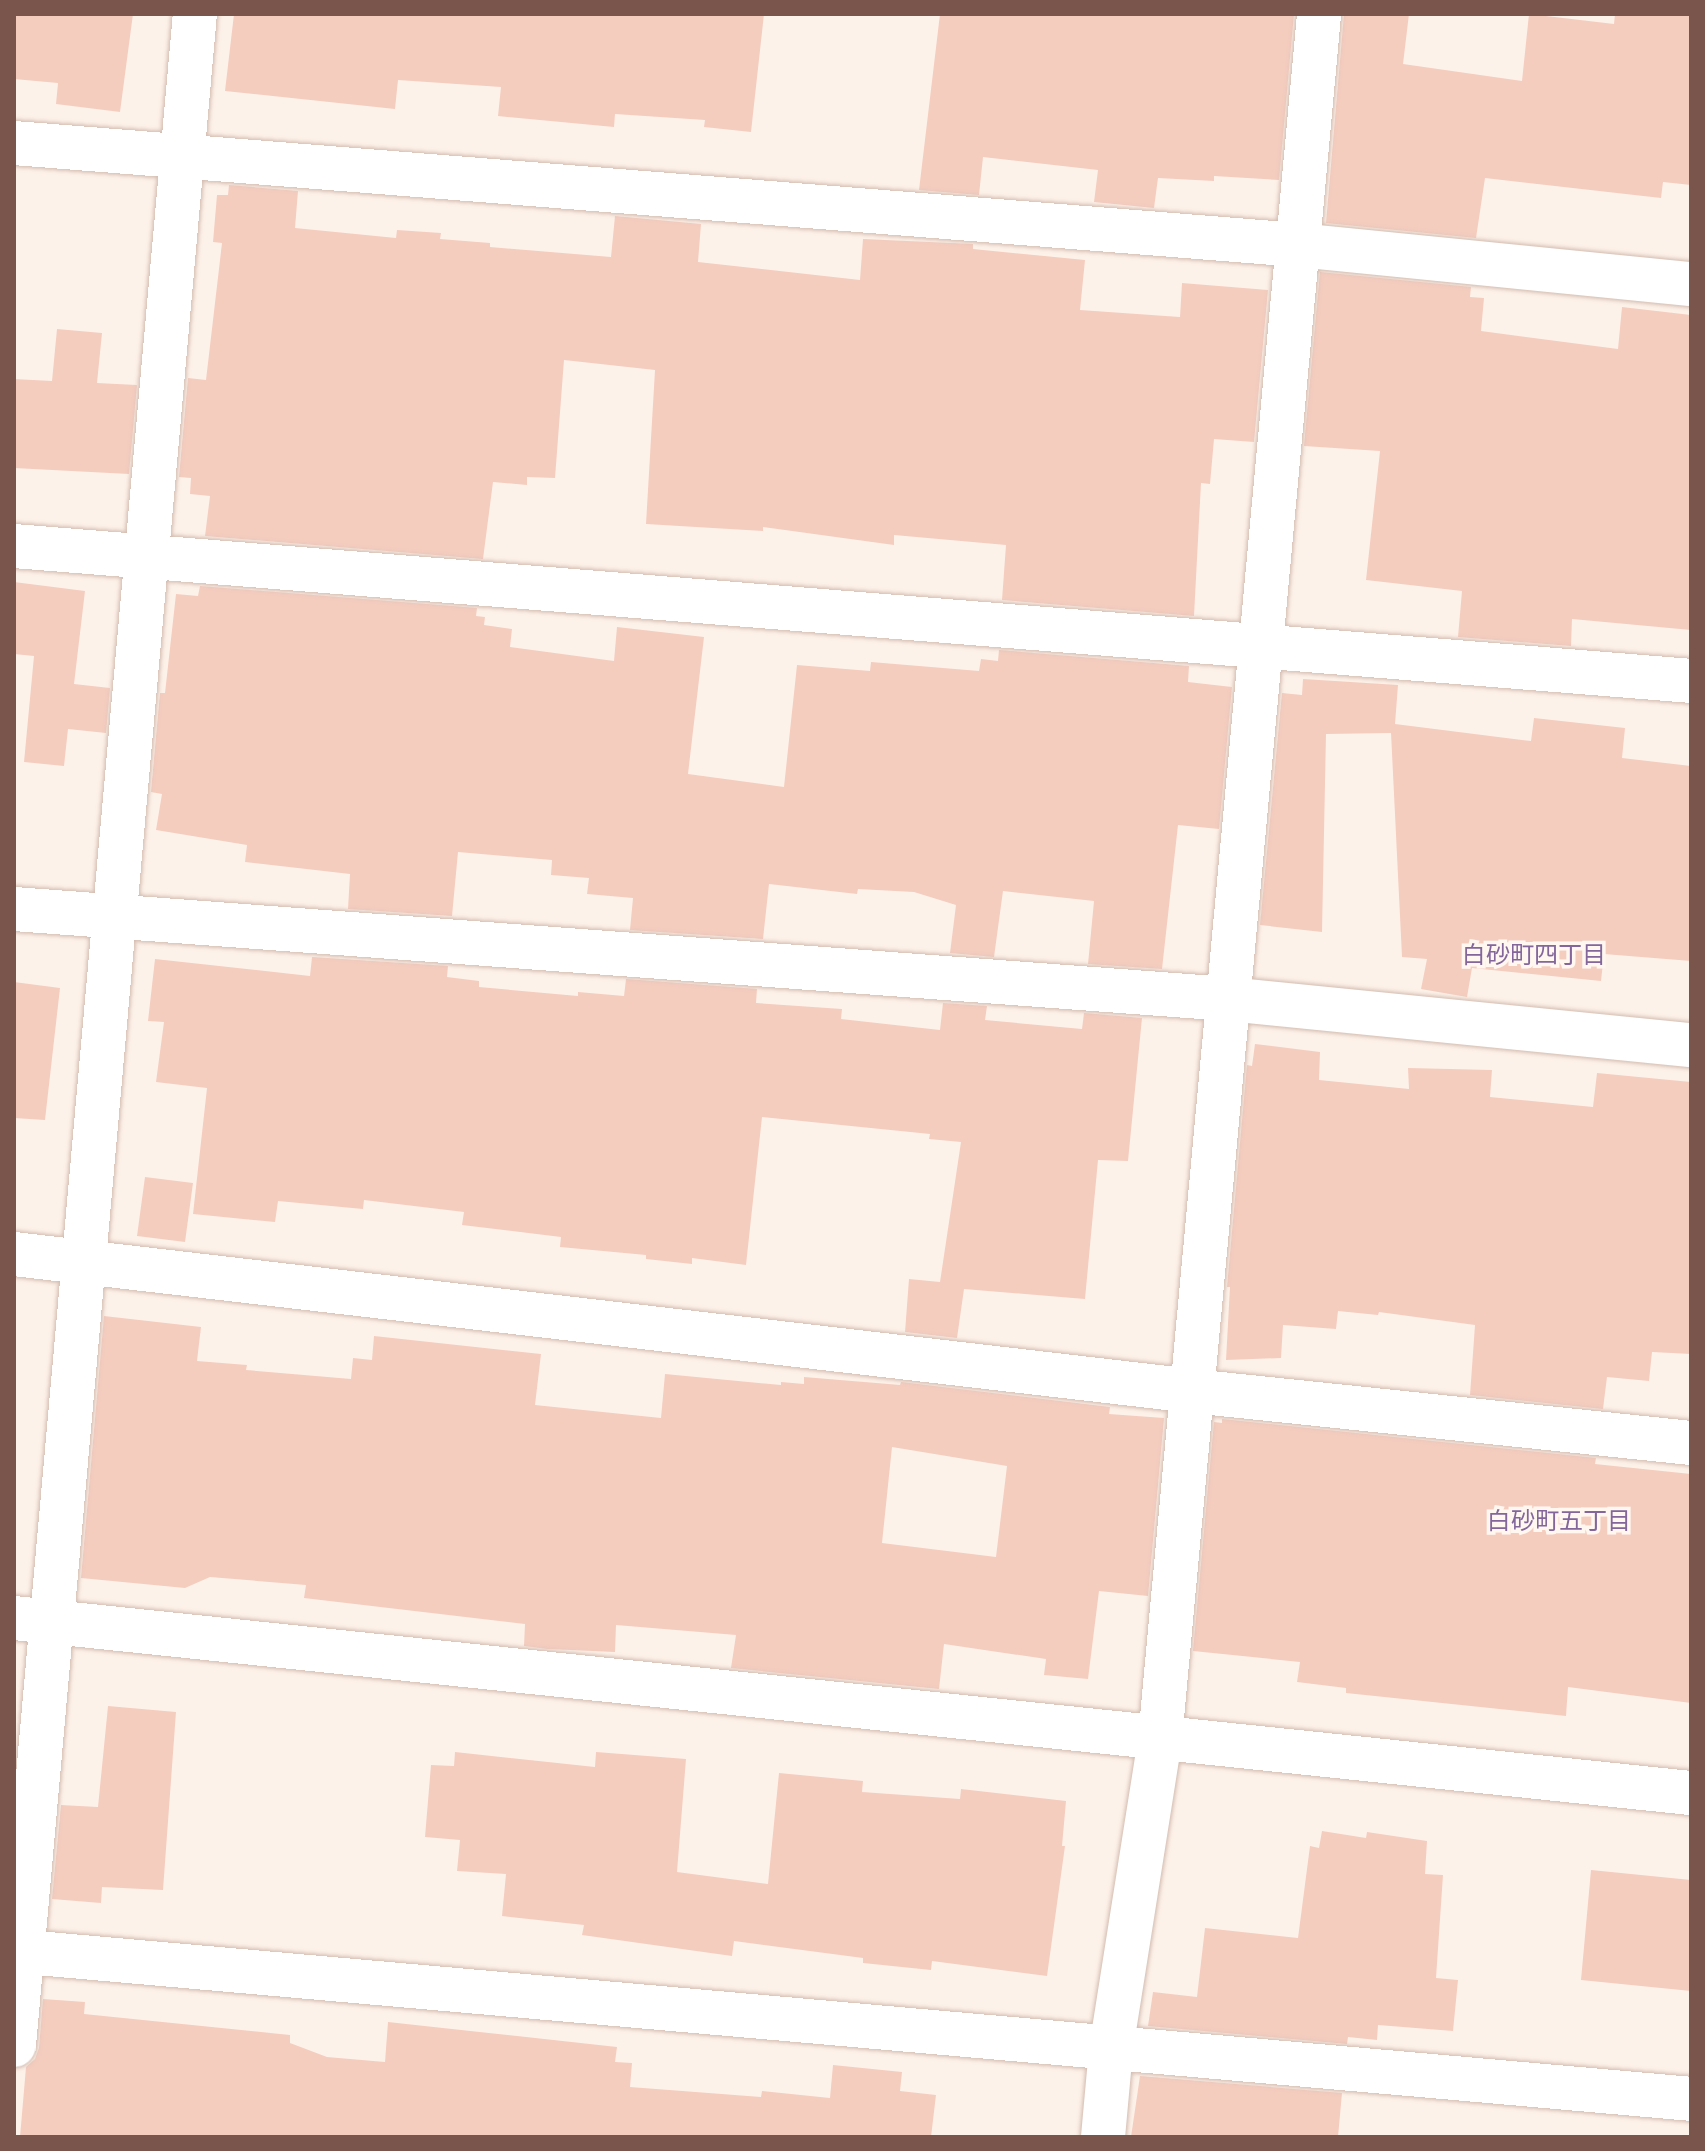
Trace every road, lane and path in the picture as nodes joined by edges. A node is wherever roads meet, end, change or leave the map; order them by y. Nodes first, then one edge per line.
1 (195, 14) edge
2 (1319, 14) edge
3 (14, 143) edge
4 (183, 155) junction
5 (1298, 245) junction
6 (1691, 284) edge
7 (14, 546) edge
8 (147, 557) junction
9 (1260, 648) junction
10 (1691, 681) edge
11 (14, 909) edge
12 (115, 918) junction
13 (1228, 999) junction
14 (1691, 1045) edge
15 (14, 1254) edge
16 (83, 1260) junction
17 (1192, 1391) junction
18 (1691, 1443) edge
19 (33, 1620) edge
20 (1160, 1739) junction
21 (1691, 1793) edge
22 (18, 1951) edge
23 (14, 2045) edge
24 (1111, 2049) junction
25 (1691, 2099) edge
26 (1103, 2137) edge

1 - 4 street
2 - 5 street
3 - 4 street
4 - 5 street
4 - 8 street
5 - 6 street
5 - 9 street
7 - 8 street
8 - 9 street
8 - 12 street
9 - 10 street
9 - 13 street
11 - 12 street
12 - 13 street
12 - 16 street
13 - 14 street
13 - 17 street
15 - 16 street
16 - 17 street
16 - 19 street
17 - 18 street
17 - 20 street
19 - 20 street
19 - 22 street
20 - 21 street
20 - 24 street
22 - 23 street
22 - 24 street
24 - 25 street
24 - 26 street

